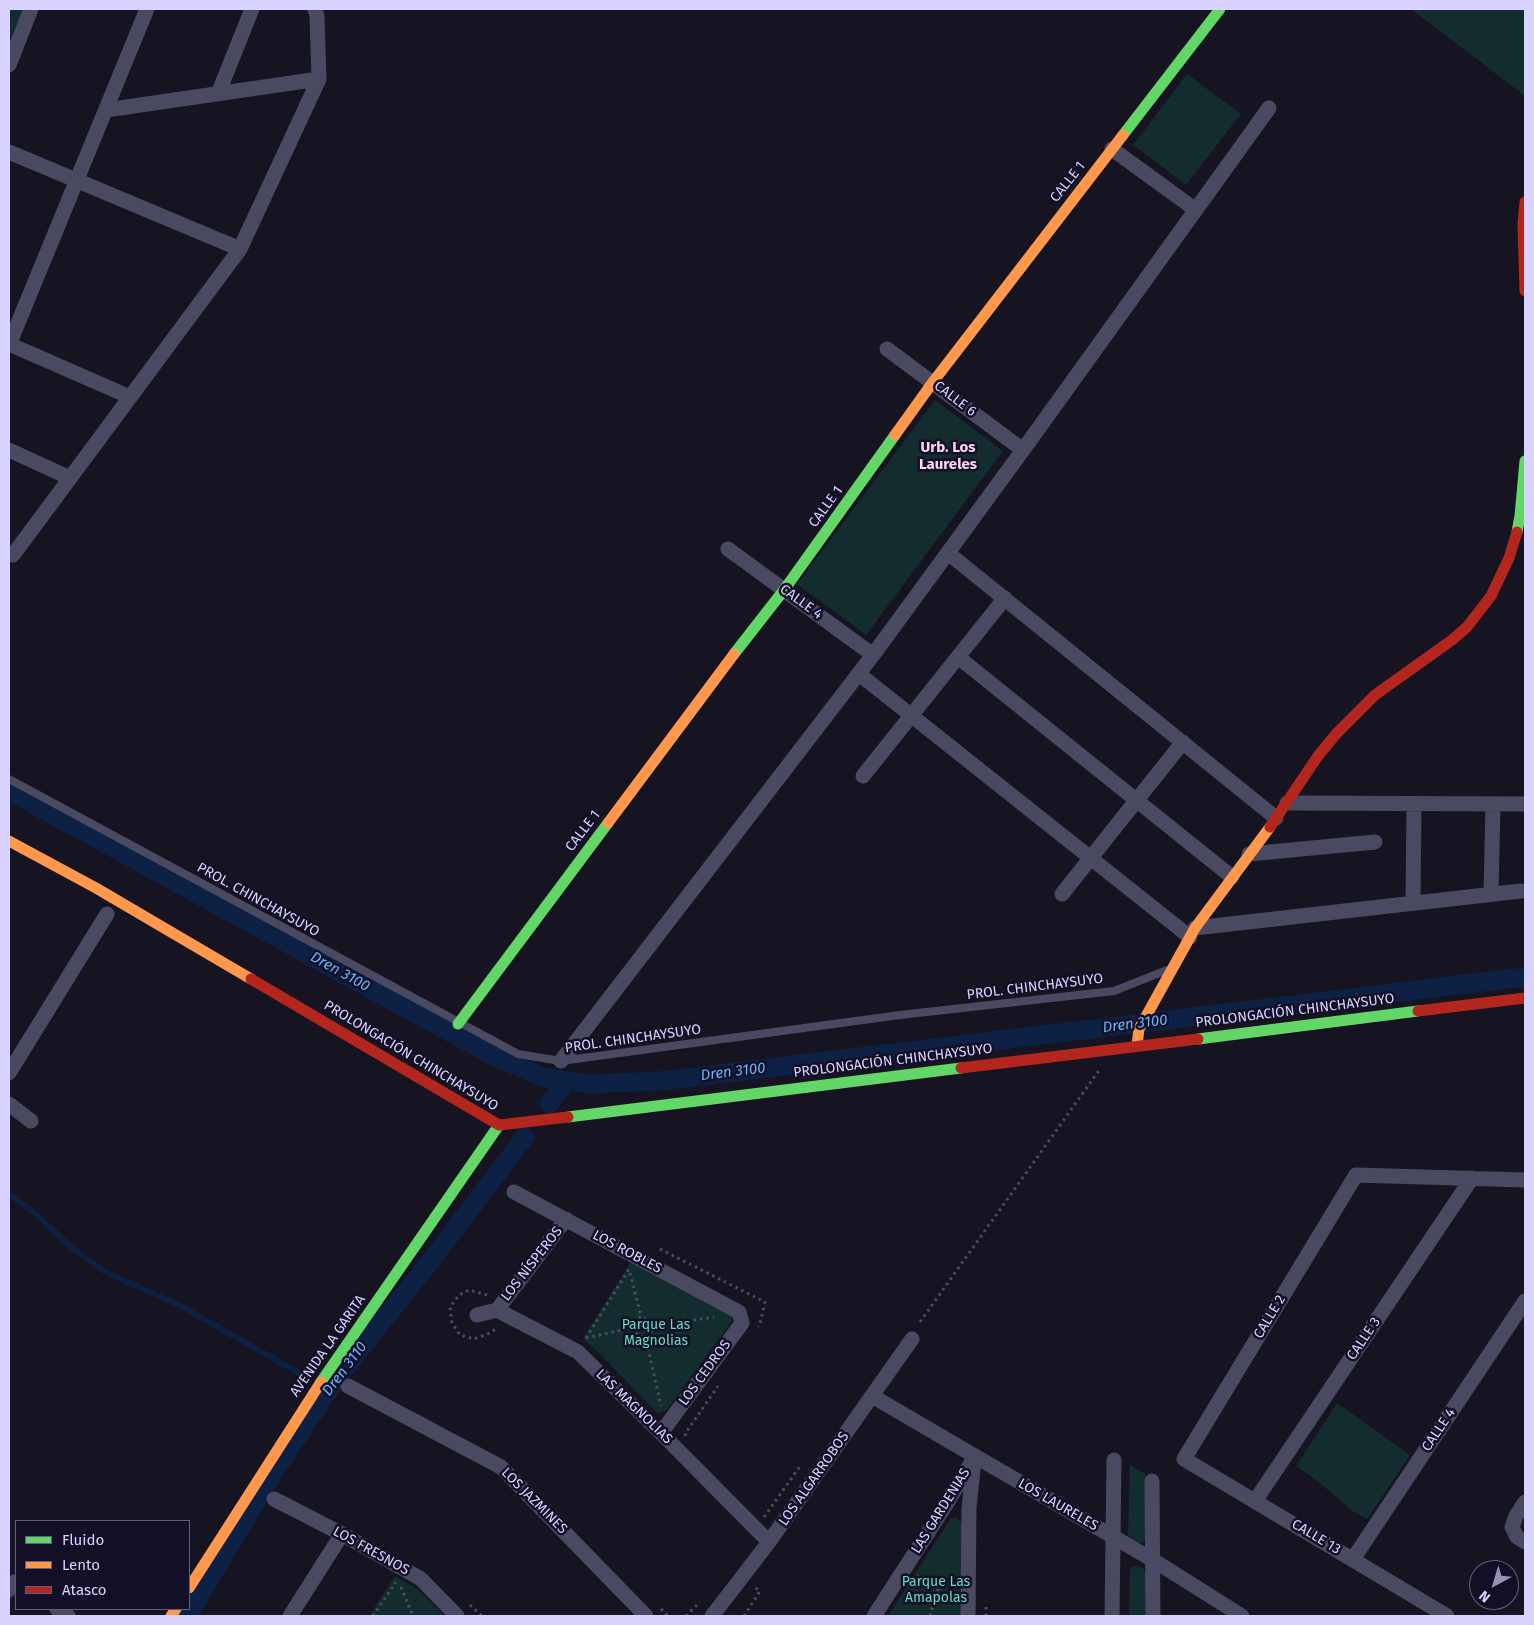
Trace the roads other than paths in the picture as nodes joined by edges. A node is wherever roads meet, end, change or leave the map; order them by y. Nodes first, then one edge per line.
1 (31, 9) edge
2 (147, 9) edge
3 (252, 9) edge
4 (315, 9) edge
5 (1220, 9) edge
6 (9, 65) edge
7 (319, 79) junction
8 (218, 94) junction
9 (1269, 108) dead end
10 (106, 110) junction
11 (1112, 149) junction
12 (9, 152) edge
13 (77, 180) junction
14 (1525, 202) edge
15 (1196, 210) junction
16 (240, 249) junction
17 (1525, 291) edge
18 (9, 344) edge
19 (887, 349) dead end
20 (933, 382) junction
21 (130, 397) junction
22 (9, 450) edge
23 (1023, 450) junction
24 (1525, 461) edge
25 (70, 478) junction
26 (728, 549) dead end
27 (9, 553) edge
28 (948, 553) junction
29 (784, 590) junction
30 (1005, 598) junction
31 (873, 655) junction
32 (958, 657) junction
33 (859, 674) junction
34 (912, 716) junction
35 (1183, 742) junction
36 (864, 776) dead end
37 (9, 779) edge
38 (1137, 801) junction
39 (1286, 803) junction
40 (1414, 804) junction
41 (1493, 804) junction
42 (1525, 804) edge
43 (1276, 818) junction
44 (1376, 842) dead end
45 (14, 847) edge
46 (1249, 854) junction
47 (1091, 858) junction
48 (1232, 878) junction
49 (1520, 891) dead end
50 (1062, 894) dead end
51 (1490, 894) junction
52 (1413, 903) junction
53 (107, 914) dead end
54 (1192, 933) junction
55 (1173, 967) junction
56 (1525, 998) edge
57 (458, 1024) junction
58 (1138, 1045) junction
59 (561, 1061) junction
60 (9, 1073) edge
61 (9, 1104) edge
62 (31, 1121) dead end
63 (499, 1125) junction
64 (1472, 1178) junction
65 (1525, 1180) edge
66 (514, 1192) dead end
67 (566, 1220) junction
68 (1525, 1301) edge
69 (497, 1310) junction
70 (739, 1312) joint
71 (477, 1315) dead end
72 (912, 1339) dead end
73 (348, 1386) dead end
74 (872, 1396) junction
75 (662, 1432) junction
76 (974, 1456) junction
77 (1184, 1459) joint
78 (1114, 1460) dead end
79 (1152, 1481) dead end
80 (274, 1499) dead end
81 (1255, 1501) junction
82 (1525, 1502) edge
83 (342, 1534) junction
84 (1112, 1536) junction
85 (769, 1542) junction
86 (1525, 1542) edge
87 (1153, 1560) junction
88 (1353, 1560) junction
89 (190, 1586) edge
90 (290, 1616) edge
91 (457, 1616) edge
92 (646, 1616) edge
93 (712, 1616) edge
94 (874, 1616) edge
95 (968, 1616) edge
96 (1112, 1616) edge
97 (1153, 1616) edge
98 (1242, 1616) edge
99 (1447, 1616) edge

1 - 6 street
2 - 10 street
3 - 8 street
4 - 7 street
5 - 11 street, CALLE 1
7 - 8 street
7 - 16 street
8 - 10 street
9 - 15 street
10 - 13 street
11 - 15 street
11 - 20 street, CALLE 1
12 - 13 street
13 - 16 street
13 - 18 street
14 - 17 street
15 - 23 street
16 - 21 street
18 - 21 street
19 - 20 street, CALLE 6
20 - 23 street, CALLE 6
20 - 29 street, CALLE 1
21 - 25 street
22 - 25 street
23 - 28 street
24 - 39 street
25 - 27 street
26 - 29 street, CALLE 4
28 - 30 street
28 - 31 street
29 - 31 street, CALLE 4
29 - 57 street, CALLE 1
30 - 32 street
30 - 35 street
31 - 33 street
32 - 34 street
32 - 38 street
33 - 34 street
33 - 59 street
34 - 36 street
34 - 47 street
35 - 38 street
35 - 43 street
37 - 57 lane, PROL. CHINCHAYSUYO
38 - 47 street
38 - 48 street
39 - 40 street
39 - 43 street
40 - 41 street
40 - 52 street
41 - 42 street
41 - 51 street
43 - 46 street
44 - 46 street
45 - 63 street, PROLONGACIÓN CHINCHAYSUYO
46 - 48 street
47 - 50 street
47 - 54 street
48 - 54 street
49 - 51 street
51 - 52 street
52 - 54 street
53 - 60 street
54 - 55 street
55 - 58 street
55 - 59 lane, PROL. CHINCHAYSUYO
56 - 58 street, PROLONGACIÓN CHINCHAYSUYO
57 - 59 lane, PROL. CHINCHAYSUYO
58 - 63 street, PROLONGACIÓN CHINCHAYSUYO
61 - 62 street
63 - 89 street, AVENIDA LA GARITA
64 - 65 street
64 - 77 street, CALLE 2
64 - 81 street, CALLE 3
66 - 67 street, LOS ROBLES
67 - 69 street, LOS NÍSPEROS
67 - 70 street, LOS ROBLES
68 - 88 street, CALLE 4
69 - 71 street
69 - 75 street, LAS MAGNOLIAS
70 - 75 street, LOS CEDROS
72 - 74 street, LOS ALGARROBOS
73 - 92 street, LOS JAZMINES
74 - 76 street, LOS LAURELES
74 - 85 street, LOS ALGARROBOS
75 - 85 street, LAS MAGNOLIAS
76 - 84 street, LOS LAURELES
76 - 94 street, LAS GARDENIAS
76 - 95 street
77 - 81 street, CALLE 13
78 - 84 street
79 - 87 street
80 - 83 street, LOS FRESNOS
81 - 88 street, CALLE 13
82 - 86 street
83 - 90 street
83 - 91 street, LOS FRESNOS
84 - 87 street, LOS LAURELES
84 - 96 street
85 - 93 street, LOS ALGARROBOS
87 - 97 street
87 - 98 street, LOS LAURELES
88 - 99 street, CALLE 13

